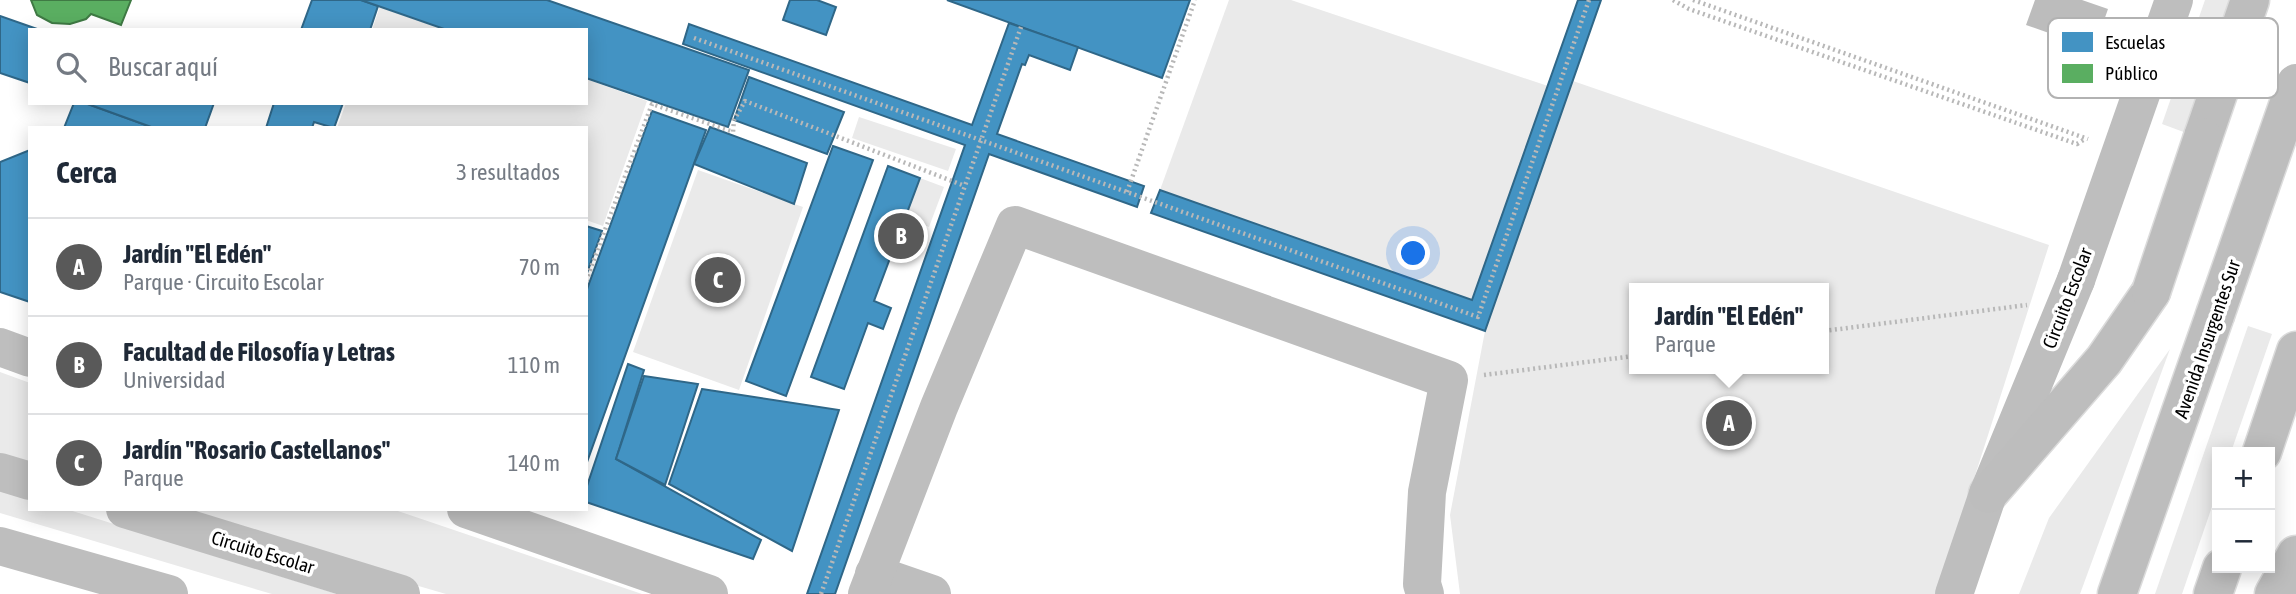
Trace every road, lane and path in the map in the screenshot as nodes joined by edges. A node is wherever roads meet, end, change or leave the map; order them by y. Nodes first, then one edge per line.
1 (1195, 0) edge
2 (1589, 0) edge
3 (1673, 0) edge
4 (1693, 0) edge
5 (2250, 0) edge
6 (2244, 18) edge
7 (1021, 27) dead end
8 (694, 38) dead end
9 (2296, 83) edge
10 (2127, 98) edge
11 (2139, 98) edge
12 (2216, 98) edge
13 (2138, 102) junction
14 (981, 140) junction
15 (965, 186) junction
16 (1127, 192) junction
17 (588, 276) edge
18 (2072, 290) junction
19 (1829, 330) edge
20 (0, 347) edge
21 (2296, 351) edge
22 (28, 357) edge
23 (1629, 357) edge
24 (1449, 380) junction
25 (2264, 447) edge
26 (0, 472) edge
27 (28, 480) edge
28 (1988, 494) junction
29 (137, 511) edge
30 (472, 511) edge
31 (162, 515) edge
32 (0, 545) edge
33 (2296, 555) edge
34 (2220, 573) edge
35 (871, 584) edge
36 (347, 586) edge
37 (169, 594) edge
38 (401, 594) edge
39 (709, 594) edge
40 (821, 594) edge
41 (932, 594) edge
42 (1425, 594) edge
43 (1954, 594) edge
44 (2117, 594) edge
45 (2213, 594) edge
46 (2274, 594) edge

1 - 16 path
2 - 16 path
3 - 4 path
5 - 6 main road, bridge
7 - 14 path
8 - 14 path
9 - 44 main road, Avenida Insurgentes Sur, bridge
10 - 13 path
11 - 13 street, Circuito Escolar, bridge
12 - 28 main road, bridge
13 - 18 street, Circuito Escolar, bridge
14 - 15 path
14 - 16 path
15 - 17 path
15 - 40 path
18 - 19 path
18 - 28 street, Circuito Escolar
20 - 22 street
21 - 25 main road
23 - 24 path
24 - 35 street
24 - 42 street
26 - 27 street
28 - 43 street, Circuito Escolar
29 - 31 street, Circuito Escolar
30 - 39 street
31 - 36 street, Circuito Escolar
32 - 37 street
33 - 46 main road
34 - 45 main road
35 - 41 street
36 - 38 street, Circuito Escolar

